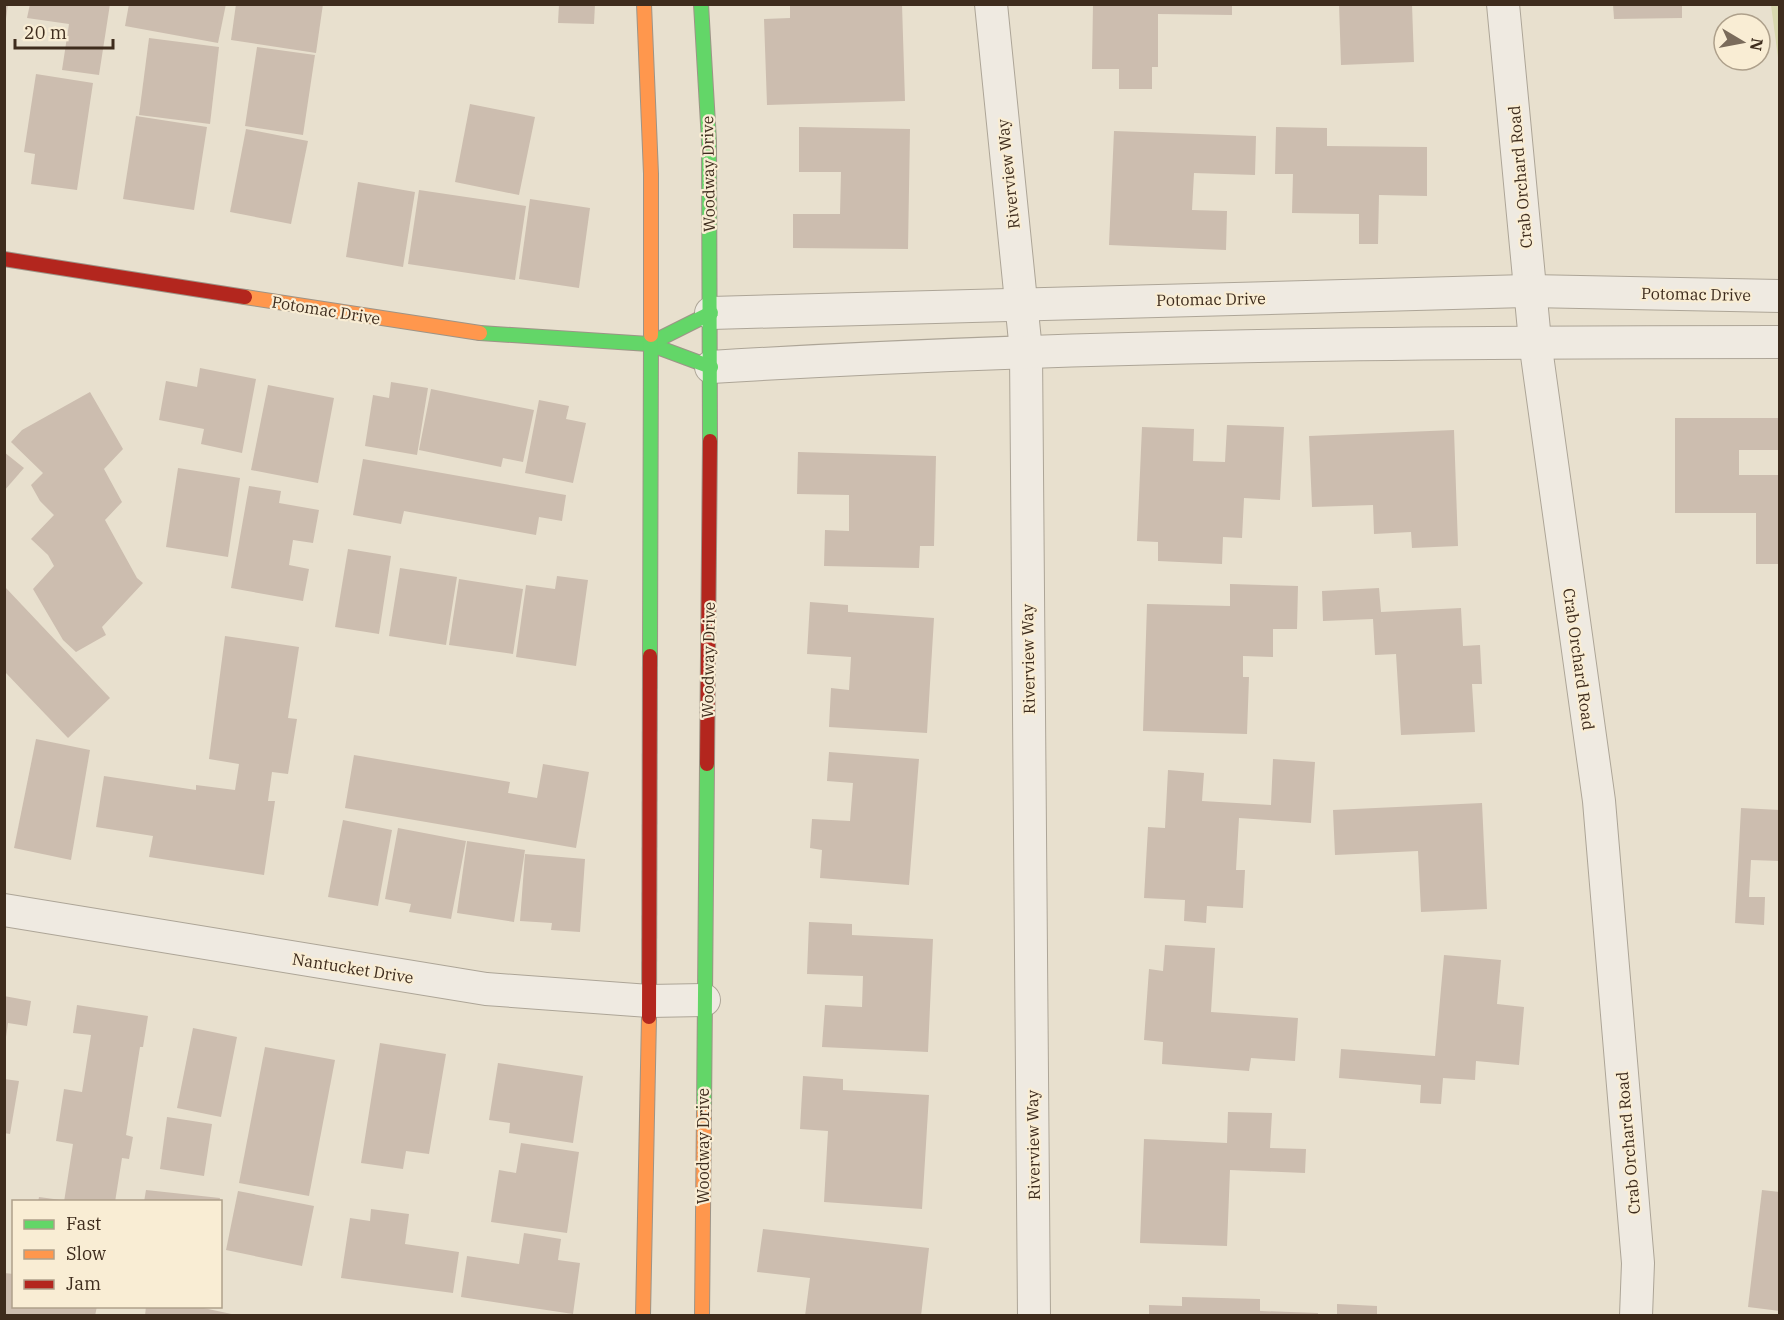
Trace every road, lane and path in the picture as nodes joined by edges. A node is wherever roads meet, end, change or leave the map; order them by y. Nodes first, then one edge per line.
1 (644, 4) edge
2 (701, 4) edge
3 (991, 4) edge
4 (1503, 4) edge
5 (4, 259) edge
6 (1530, 291) junction
7 (1779, 296) edge
8 (1021, 303) junction
9 (711, 313) junction
10 (1535, 341) junction
11 (1779, 342) edge
12 (649, 344) junction
13 (1026, 351) junction
14 (711, 367) junction
15 (4, 910) edge
16 (704, 1000) junction
17 (649, 1001) junction
18 (643, 1316) edge
19 (702, 1316) edge
20 (1034, 1316) edge
21 (1636, 1316) edge

1 - 12 main road
2 - 9 main road, Woodway Drive
3 - 8 street, Riverview Way
4 - 6 street, Crab Orchard Road
5 - 12 main road, Potomac Drive
6 - 7 street, Potomac Drive
6 - 8 street, Potomac Drive
6 - 10 street, Crab Orchard Road
8 - 9 street, Potomac Drive
8 - 13 street, Riverview Way
9 - 12 main road, Potomac Drive
9 - 14 main road, Woodway Drive
10 - 11 street, Potomac Drive
10 - 13 street, Potomac Drive
10 - 21 street, Crab Orchard Road
12 - 14 main road, Potomac Drive
12 - 17 main road
13 - 14 street, Potomac Drive
13 - 20 street, Riverview Way
14 - 16 main road, Woodway Drive
15 - 17 street, Nantucket Drive
16 - 17 street, Nantucket Drive
16 - 19 main road, Woodway Drive
17 - 18 main road

